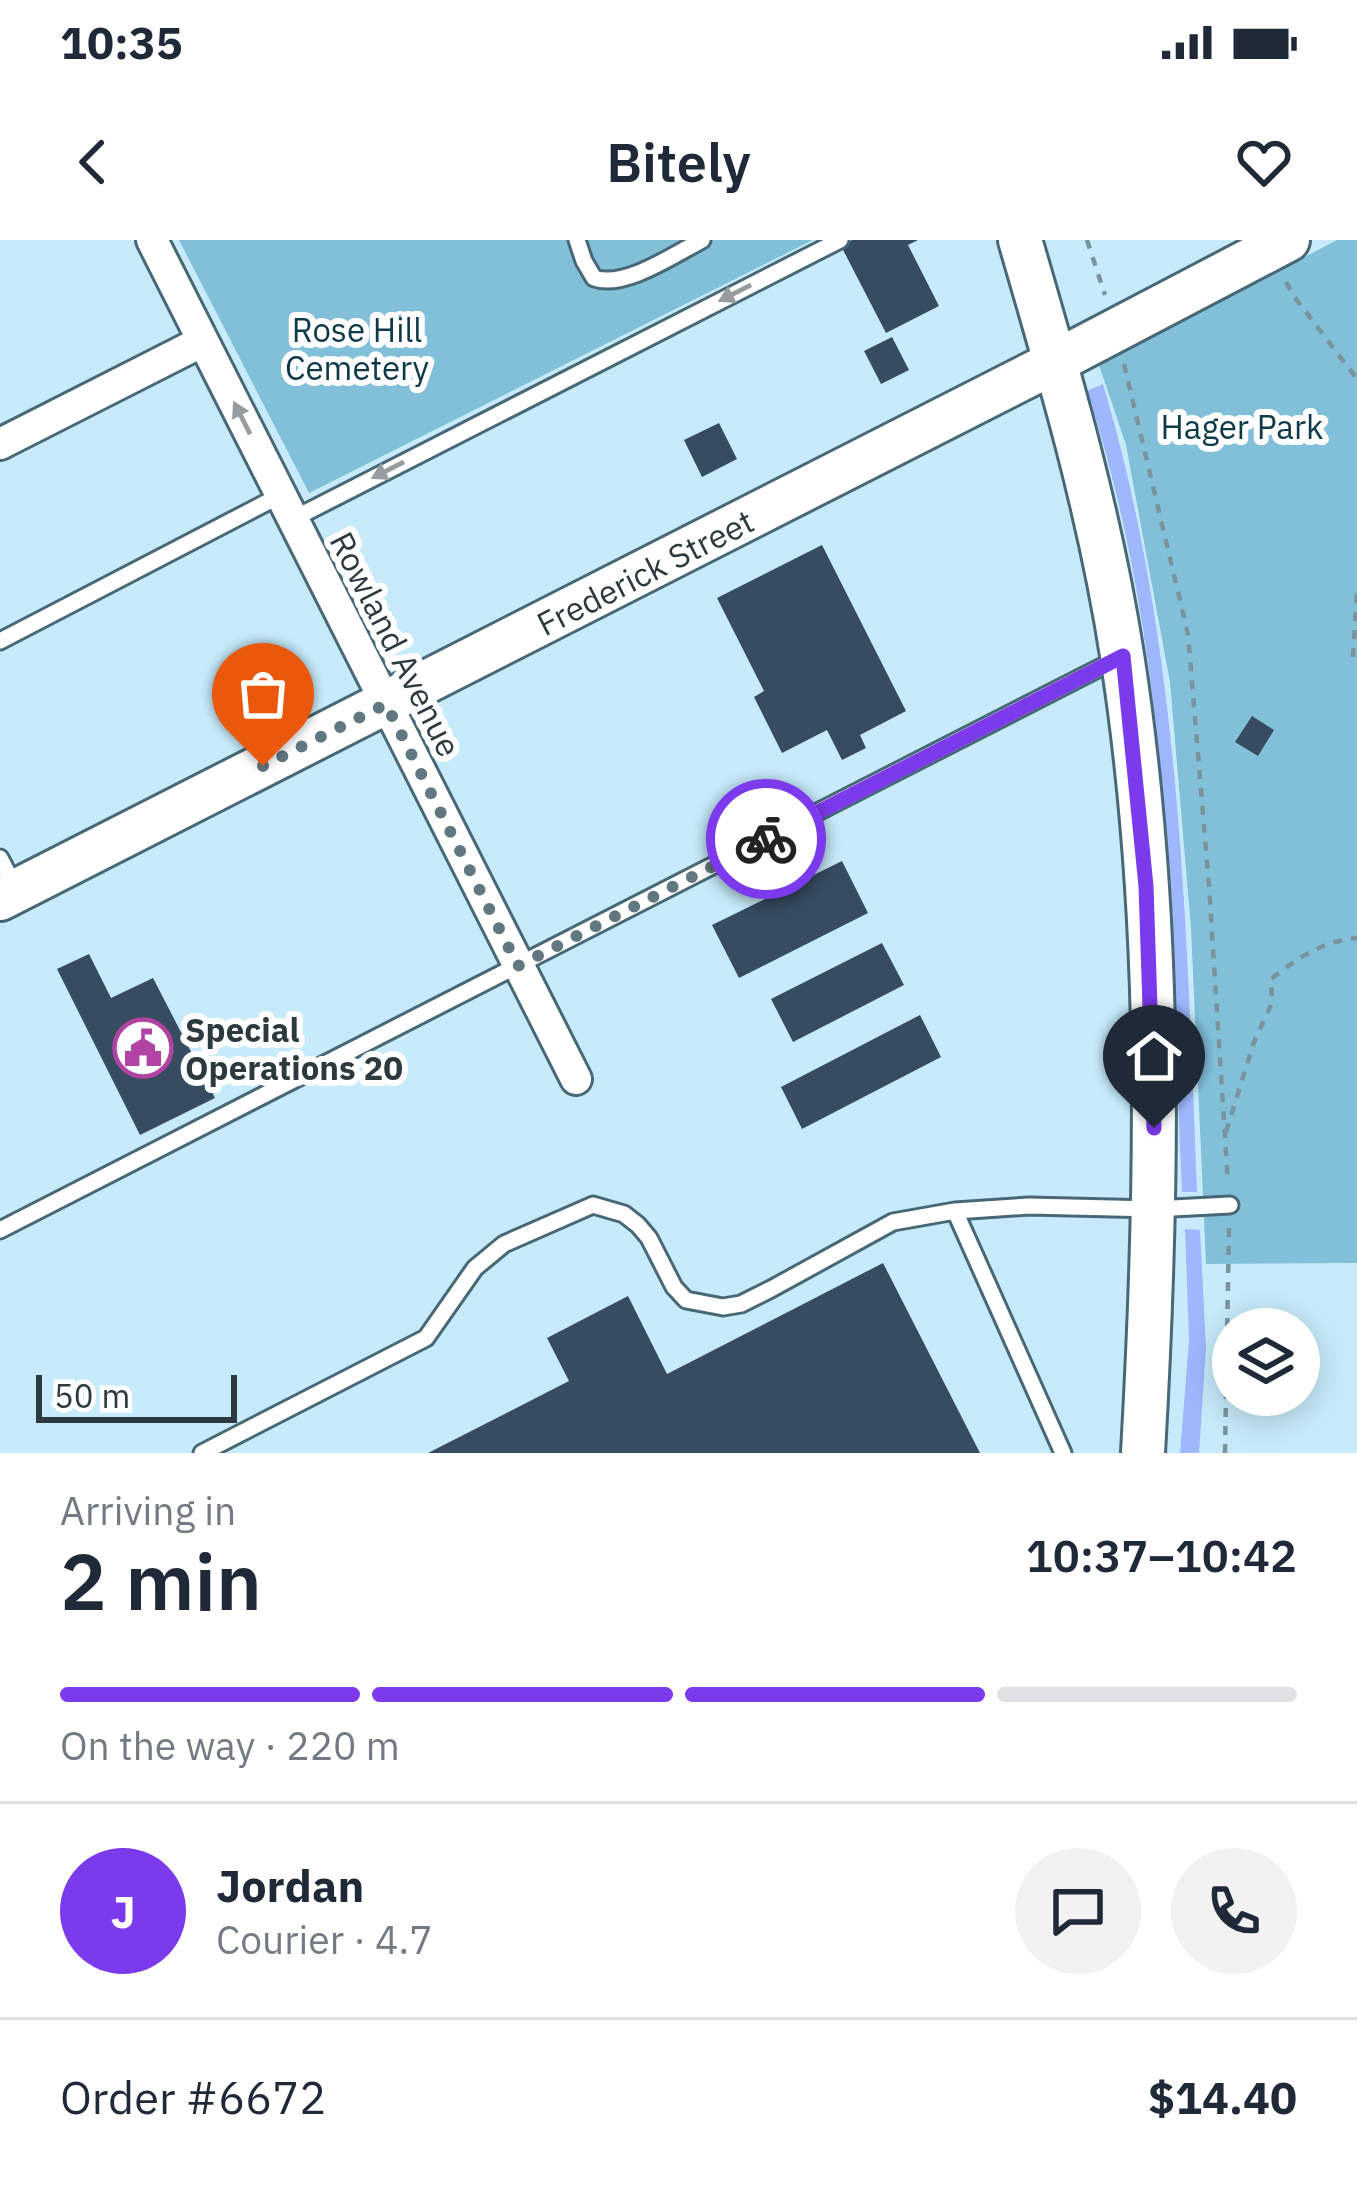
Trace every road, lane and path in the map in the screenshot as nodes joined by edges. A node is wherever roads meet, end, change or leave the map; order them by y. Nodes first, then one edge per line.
1 (152, 240) edge
2 (577, 240) edge
3 (702, 240) edge
4 (840, 240) edge
5 (1020, 240) edge
6 (1087, 240) edge
7 (1278, 245) edge
8 (1115, 329) junction
9 (203, 341) junction
10 (1055, 362) junction
11 (1357, 379) edge
12 (0, 444) edge
13 (287, 507) junction
14 (1357, 593) edge
15 (0, 641) edge
16 (1123, 656) junction
17 (1353, 657) dead end
18 (386, 704) junction
19 (6, 882) edge
20 (1357, 938) edge
21 (518, 966) junction
22 (576, 1079) dead end
23 (1224, 1144) junction
24 (1230, 1205) junction
25 (1154, 1209) junction
26 (955, 1211) junction
27 (0, 1230) edge
28 (224, 1449) edge
29 (202, 1453) edge
30 (1063, 1453) edge
31 (1143, 1453) edge
32 (1225, 1453) edge

1 - 9 street, Rowland Avenue
2 - 3 lane
4 -> 13 lane
5 - 10 main road
6 - 8 path
7 - 8 main road, Frederick Street
7 - 11 path
8 - 10 main road, Frederick Street
8 - 23 path
9 - 12 street
13 -> 9 street, Rowland Avenue
10 - 16 main road
10 - 18 main road, Frederick Street
13 - 15 lane
13 - 18 street, Rowland Avenue
14 - 17 path
16 - 21 lane
16 - 25 main road
18 - 19 main road, Frederick Street
18 - 21 street, Rowland Avenue
20 - 23 path
21 - 22 street, Rowland Avenue
21 - 27 lane
23 - 24 path
24 - 25 lane
24 - 32 path
25 - 26 lane
25 - 31 main road
26 - 28 lane
26 - 30 lane
28 - 29 lane

